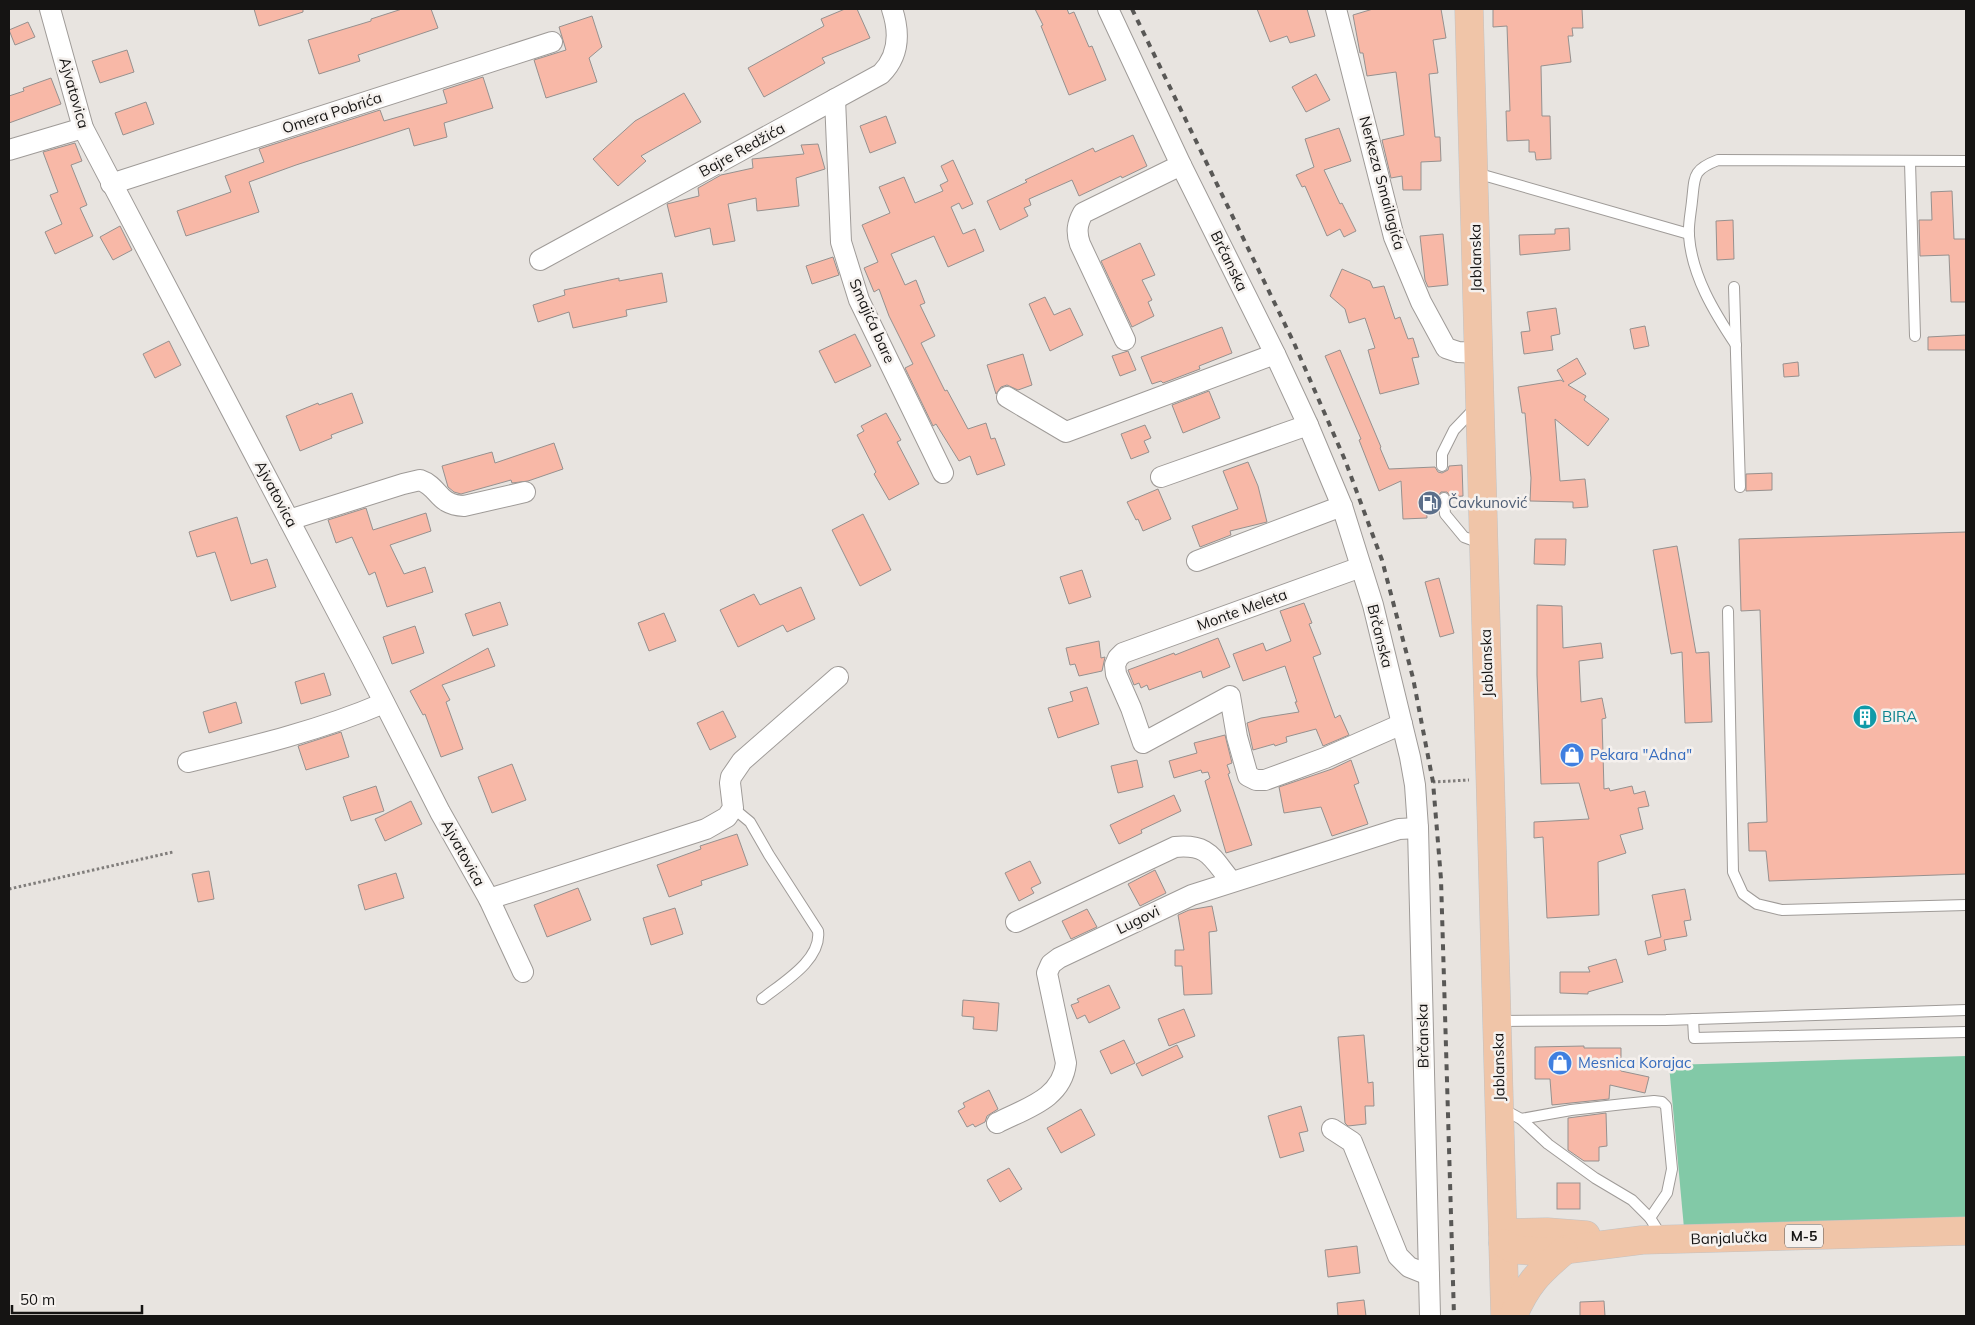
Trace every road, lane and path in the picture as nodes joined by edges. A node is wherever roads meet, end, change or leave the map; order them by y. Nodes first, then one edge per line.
1 (50, 9) edge
2 (892, 9) edge
3 (1108, 9) edge
4 (1336, 9) edge
5 (1469, 9) edge
6 (552, 42) dead end
7 (835, 99) junction
8 (83, 128) junction
9 (9, 150) edge
10 (1966, 161) edge
11 (1910, 162) junction
12 (1181, 165) junction
13 (1474, 172) junction
14 (111, 184) junction
15 (1689, 234) junction
16 (540, 260) dead end
17 (1734, 287) dead end
18 (1915, 336) dead end
19 (1125, 340) dead end
20 (1736, 345) junction
21 (1478, 353) junction
22 (1275, 354) junction
23 (1007, 397) dead end
24 (1480, 403) junction
25 (1308, 425) junction
26 (1442, 466) dead end
27 (944, 473) dead end
28 (1161, 476) dead end
29 (1740, 488) dead end
30 (525, 492) dead end
31 (1444, 498) dead end
32 (1342, 506) junction
33 (289, 520) junction
34 (1484, 545) junction
35 (1197, 561) dead end
36 (1361, 567) junction
37 (1728, 611) dead end
38 (838, 677) dead end
39 (384, 703) junction
40 (1402, 724) junction
41 (188, 762) dead end
42 (1490, 779) junction
43 (1415, 785) junction
44 (733, 808) junction
45 (1418, 828) junction
46 (173, 852) dead end
47 (1231, 881) junction
48 (9, 889) edge
49 (489, 899) junction
50 (1966, 905) edge
51 (1016, 922) dead end
52 (523, 972) dead end
53 (762, 999) dead end
54 (1966, 1010) edge
55 (1693, 1019) junction
56 (1498, 1022) junction
57 (1966, 1032) edge
58 (1511, 1113) junction
59 (997, 1123) dead end
60 (1332, 1128) dead end
61 (1966, 1231) edge
62 (1652, 1233) junction
63 (1503, 1238) junction
64 (1564, 1251) junction
65 (1429, 1275) junction
66 (1430, 1316) edge
67 (1505, 1316) edge
68 (1513, 1316) edge

1 - 8 street, Ajvatovica
2 - 7 street, Bajre Redžića
3 - 12 street, Brčanska
4 - 21 street, Nerkeza Smailagića
5 - 13 main road, Jablanska
6 - 14 street, Omera Pobrića
7 - 16 street, Bajre Redžića
7 - 27 street, Smajića bare
8 - 9 street
8 - 14 street, Ajvatovica
10 - 11 lane
11 - 15 lane
11 - 18 lane
12 - 19 street
12 - 22 street, Brčanska
13 - 15 lane
13 - 21 main road, Jablanska
14 - 33 street, Ajvatovica
15 - 20 lane
17 - 20 lane
20 - 29 lane
21 - 24 main road, Jablanska
22 - 23 street
22 - 25 street, Brčanska
24 - 26 lane
24 - 34 main road, Jablanska
25 - 28 street
25 - 32 street, Brčanska
30 - 33 street
31 - 34 lane
32 - 35 street
32 - 36 street, Brčanska
33 - 39 street, Ajvatovica
34 - 42 main road, Jablanska
36 - 40 street, Brčanska
36 - 40 street, Monte Meleta
37 - 50 lane
38 - 44 street
39 - 41 street
39 - 49 street, Ajvatovica
40 - 43 street, Brčanska
42 - 43 path
42 - 56 main road, Jablanska
43 - 45 street, Brčanska
44 - 49 street
44 - 53 lane
45 - 47 street, Lugovi
45 - 65 street, Brčanska
46 - 48 path
47 - 51 street
47 - 59 street, Lugovi
49 - 52 street, Ajvatovica
54 - 55 lane
55 - 56 lane
55 - 57 lane
56 - 58 main road, Jablanska
58 - 62 lane
58 - 62 lane
58 - 63 main road, Jablanska
60 - 65 street
61 - 62 main road, Banjalučka / M-5
62 - 63 main road, M-5
62 - 64 main road, M-5
63 - 64 main road, M-5
63 - 67 main road, Jablanska
64 - 68 main road
65 - 66 street, Brčanska

